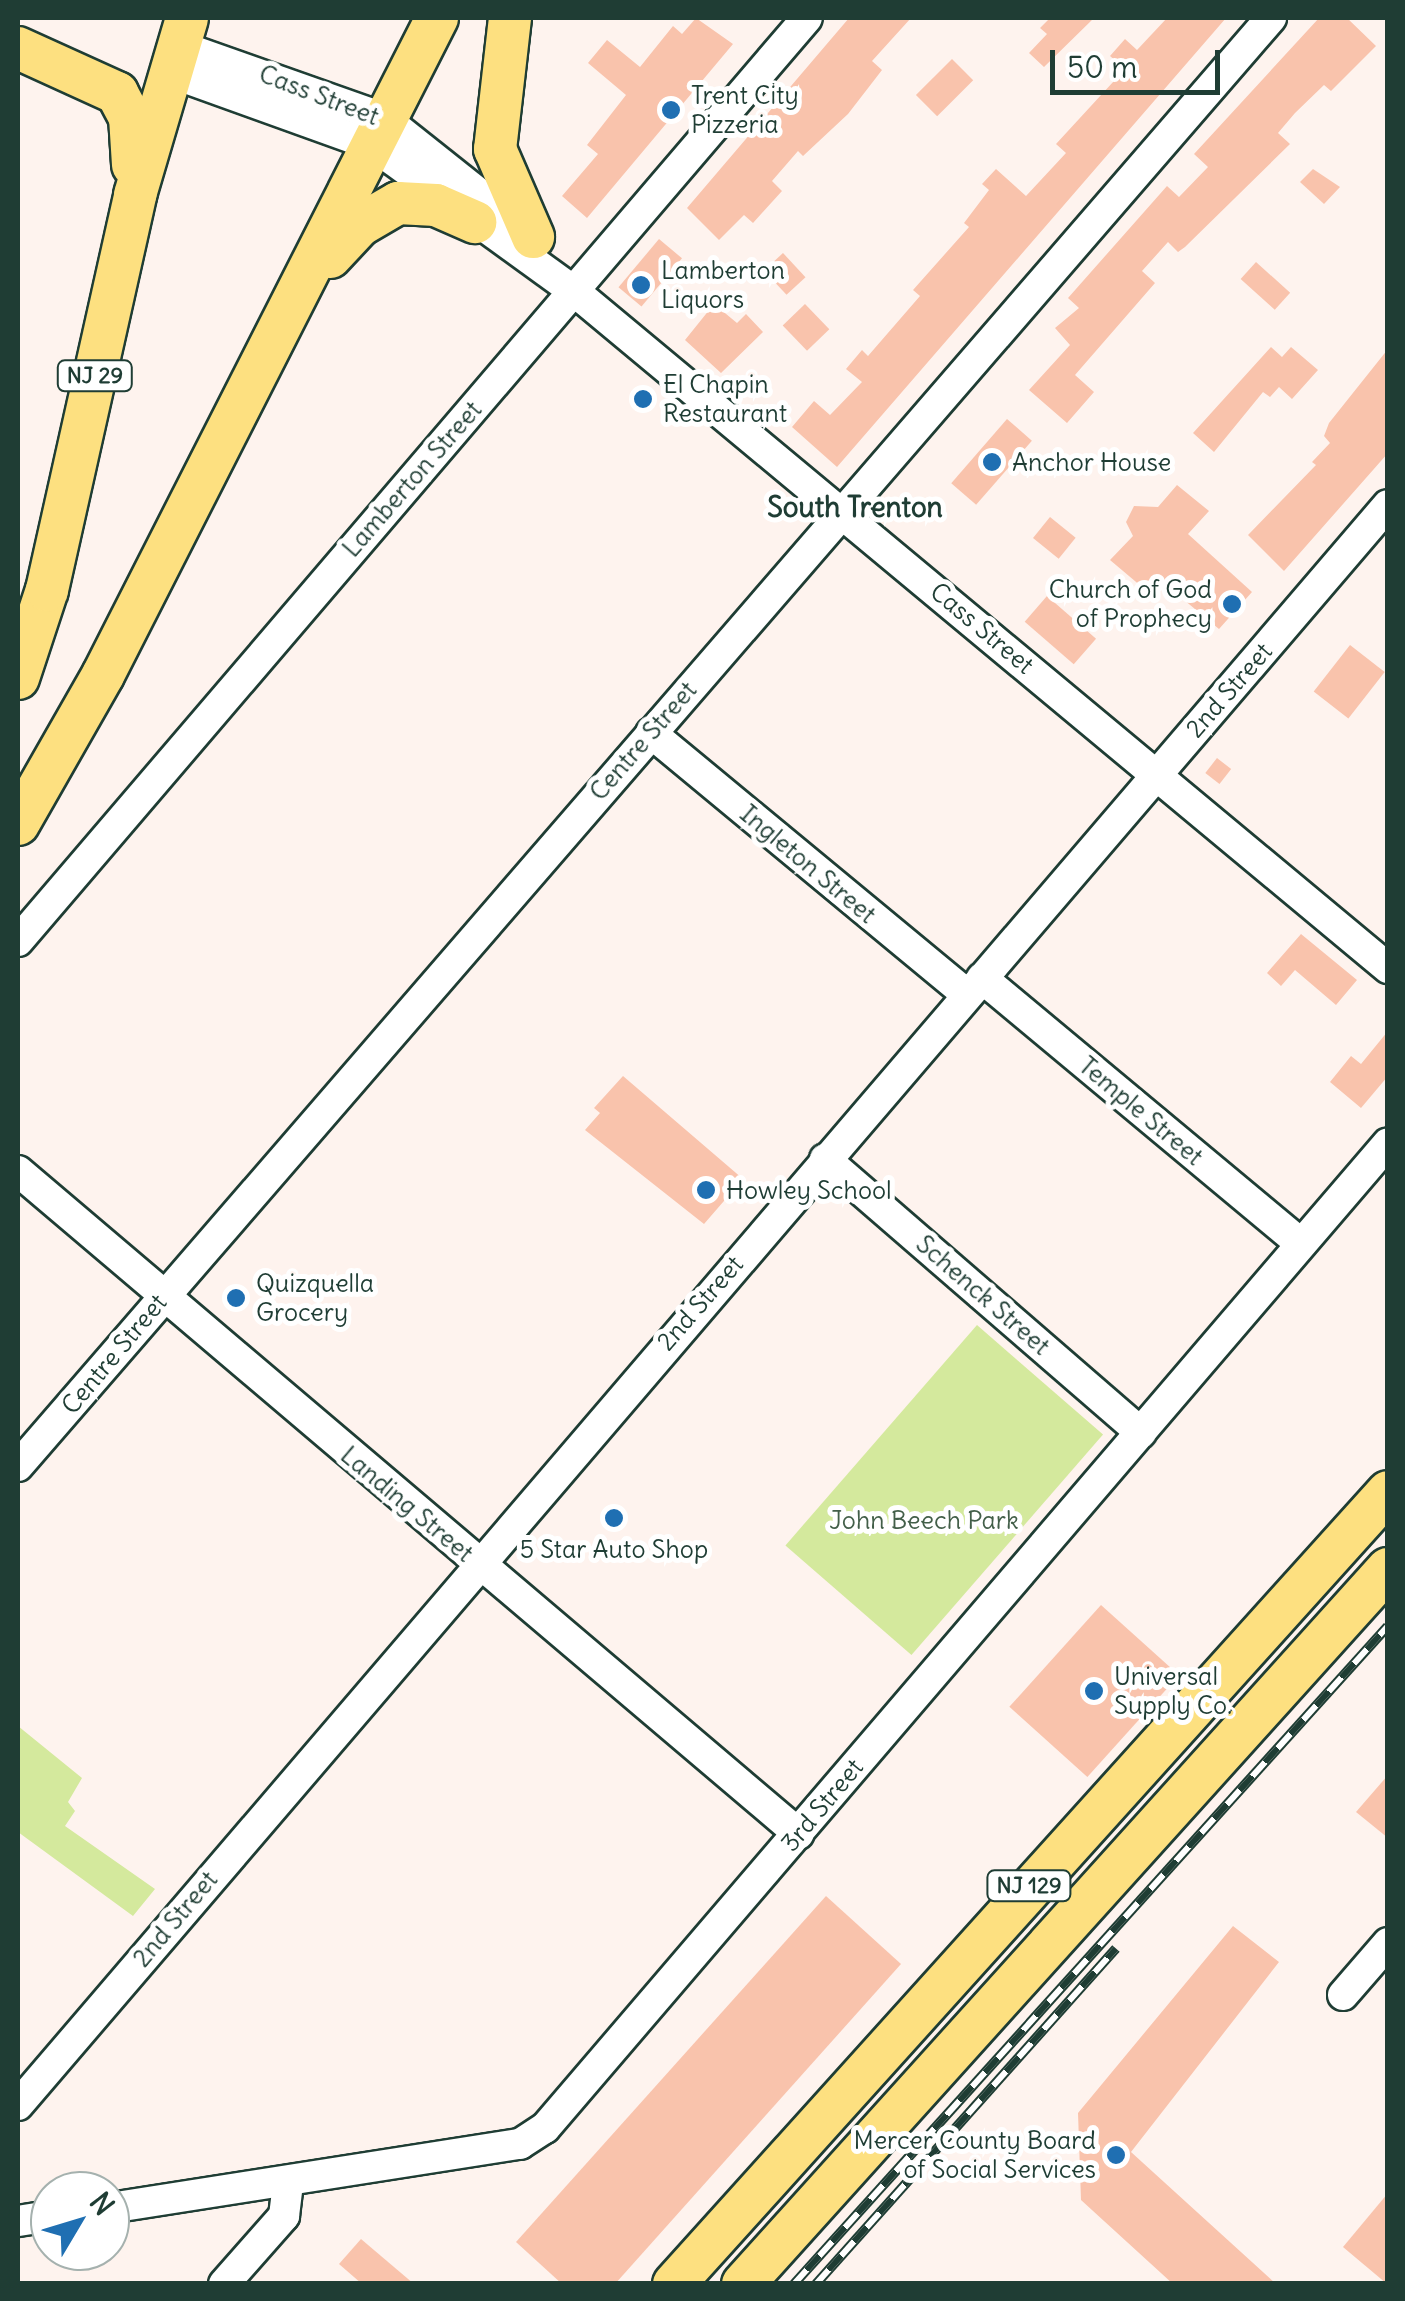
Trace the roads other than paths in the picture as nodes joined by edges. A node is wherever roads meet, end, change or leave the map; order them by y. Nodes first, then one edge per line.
1 (437, 18) edge
2 (510, 18) edge
3 (807, 18) edge
4 (1270, 18) edge
5 (178, 45) edge
6 (18, 48) edge
7 (378, 131) junction
8 (135, 195) junction
9 (475, 222) junction
10 (534, 237) junction
11 (574, 290) junction
12 (296, 294) junction
13 (1388, 505) edge
14 (842, 510) junction
15 (18, 678) edge
16 (651, 733) junction
17 (1157, 774) junction
18 (18, 824) edge
19 (18, 941) edge
20 (1388, 968) edge
21 (974, 986) junction
22 (1388, 1143) edge
23 (825, 1159) junction
24 (18, 1171) edge
25 (1300, 1243) junction
26 (163, 1296) junction
27 (1140, 1432) junction
28 (18, 1466) edge
29 (1388, 1492) edge
30 (477, 1564) junction
31 (1388, 1569) edge
32 (799, 1834) junction
33 (1388, 1944) edge
34 (1343, 1995) dead end
35 (18, 2105) edge
36 (288, 2183) junction
37 (130, 2205) edge
38 (224, 2284) edge
39 (674, 2284) edge
40 (743, 2284) edge

1 - 7 highway
2 - 10 highway
3 - 11 street, Lamberton Street
4 - 14 street, Centre Street
5 - 7 street, Cass Street
5 - 8 highway, NJ 29
6 - 8 highway
7 - 9 street, Cass Street
7 - 10 street, Cass Street
7 - 12 highway
8 - 15 highway, NJ 29
9 - 11 street, Cass Street
9 - 12 highway
10 - 11 street, Cass Street
11 - 14 street, Cass Street
11 - 19 street, Lamberton Street
12 - 18 highway
13 - 17 street, 2nd Street
14 - 16 street, Centre Street
14 - 17 street, Cass Street
16 - 21 street, Ingleton Street
16 - 26 street, Centre Street
17 - 20 street, Cass Street
17 - 21 street, 2nd Street
21 - 23 street, 2nd Street
21 - 25 street, Temple Street
22 - 25 street, 3rd Street
23 - 27 street, Schenck Street
23 - 30 street, 2nd Street
24 - 26 street, Landing Street
25 - 27 street, 3rd Street
26 - 28 street, Centre Street
26 - 30 street, Landing Street
27 - 32 street, 3rd Street
29 - 39 highway, NJ 129
30 - 32 street, Landing Street
30 - 35 street, 2nd Street
31 - 40 highway, NJ 129
32 - 36 street, 3rd Street
33 - 34 street
36 - 37 street, 3rd Street
36 - 38 street

